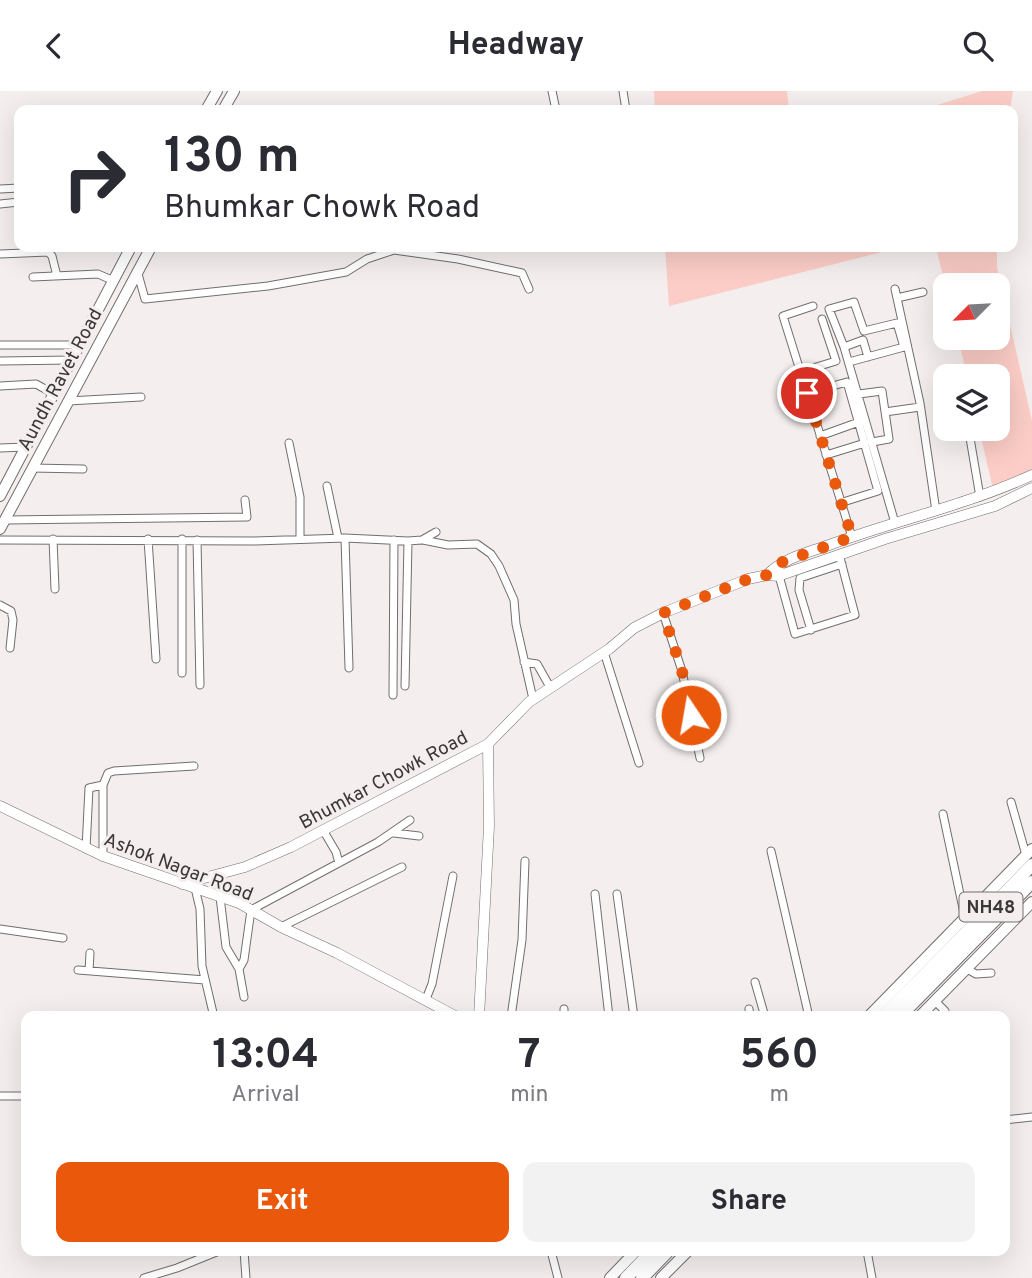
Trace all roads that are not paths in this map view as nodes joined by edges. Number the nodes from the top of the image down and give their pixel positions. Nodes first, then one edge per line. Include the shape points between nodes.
1 (128, 252) edge
2 (149, 252) edge
3 (388, 252) edge
4 (408, 252) edge
5 (0, 254) edge
6 (138, 274) junction
7 (57, 276) junction
8 (33, 277) dead end
9 (114, 281) junction
10 (529, 289) dead end
11 (895, 289) dead end
12 (923, 292) dead end
13 (897, 298) junction
14 (813, 306) dead end
15 (822, 319) dead end
16 (0, 345) edge
17 (80, 345) junction
18 (844, 347) junction
19 (869, 357) junction
20 (0, 361) edge
21 (72, 361) junction
22 (849, 362) junction
23 (800, 372) junction
24 (0, 386) edge
25 (807, 393) junction
26 (54, 394) junction
27 (859, 394) junction
28 (141, 397) dead end
29 (68, 401) junction
30 (920, 408) junction
31 (885, 412) junction
32 (859, 422) junction
33 (820, 436) junction
34 (971, 441) edge
35 (289, 443) dead end
36 (869, 443) junction
37 (26, 447) junction
38 (0, 448) edge
39 (826, 455) junction
40 (32, 468) junction
41 (83, 468) dead end
42 (6, 474) edge
43 (1032, 475) edge
44 (327, 486) dead end
45 (1032, 488) edge
46 (0, 496) edge
47 (980, 497) junction
48 (246, 500) dead end
49 (841, 503) junction
50 (936, 511) junction
51 (895, 523) junction
52 (2, 524) edge
53 (436, 532) dead end
54 (899, 535) junction
55 (852, 537) junction
56 (342, 538) junction
57 (53, 539) junction
58 (148, 539) junction
59 (182, 539) junction
60 (300, 539) junction
61 (0, 540) edge
62 (197, 540) junction
63 (394, 540) junction
64 (422, 540) junction
65 (408, 541) junction
66 (841, 559) junction
67 (777, 564) junction
68 (767, 575) junction
69 (778, 576) junction
70 (55, 589) dead end
71 (0, 605) edge
72 (663, 613) junction
73 (811, 630) junction
74 (10, 648) dead end
75 (604, 652) junction
76 (156, 659) dead end
77 (524, 662) junction
78 (349, 668) dead end
79 (182, 673) dead end
80 (200, 685) dead end
81 (405, 686) dead end
82 (550, 687) junction
83 (393, 695) dead end
84 (533, 699) junction
85 (488, 744) junction
86 (700, 758) dead end
87 (639, 763) dead end
88 (194, 766) dead end
89 (103, 785) junction
90 (1011, 802) dead end
91 (0, 806) edge
92 (943, 814) dead end
93 (410, 820) dead end
94 (323, 830) junction
95 (394, 833) junction
96 (419, 836) dead end
97 (86, 849) junction
98 (771, 851) dead end
99 (103, 856) junction
100 (1030, 857) edge
101 (525, 861) dead end
102 (338, 863) junction
103 (402, 867) dead end
104 (453, 876) dead end
105 (1032, 882) edge
106 (182, 884) junction
107 (195, 888) junction
108 (595, 894) dead end
109 (617, 894) dead end
110 (220, 897) junction
111 (1032, 902) edge
112 (251, 911) junction
113 (965, 918) junction
114 (281, 927) junction
115 (0, 929) edge
116 (63, 938) dead end
117 (90, 953) dead end
118 (239, 969) junction
119 (967, 969) junction
120 (78, 970) dead end
121 (89, 971) junction
122 (991, 973) dead end
123 (205, 980) junction
124 (755, 982) dead end
125 (244, 997) dead end
126 (426, 999) junction
127 (935, 1001) junction
128 (213, 1011) edge
129 (447, 1011) edge
130 (479, 1011) edge
131 (512, 1011) edge
132 (608, 1011) edge
133 (633, 1011) edge
134 (763, 1011) edge
135 (808, 1011) edge
136 (874, 1011) edge
137 (889, 1011) edge
138 (905, 1011) edge
139 (925, 1011) edge
140 (945, 1011) dead end
141 (0, 1096) edge
142 (21, 1096) edge
143 (1032, 1117) edge
144 (1010, 1119) edge
145 (204, 1256) edge
146 (244, 1256) edge
147 (552, 1256) edge
148 (631, 1256) edge
149 (647, 1256) edge
150 (663, 1256) edge
151 (683, 1256) edge
152 (868, 1256) edge
153 (144, 1278) edge
154 (246, 1278) edge
155 (558, 1278) edge
156 (610, 1278) edge
157 (626, 1278) edge
158 (642, 1278) edge
159 (661, 1278) edge
160 (872, 1278) edge

1 - 9 main road, Aundh Ravet Road
2 - 6 main road, Aundh Ravet Road
3 - 6 street via 346,272 145,299
4 - 10 street via 522,273
5 - 7 street via 48,252
6 - 29 main road, Aundh Ravet Road
7 - 8 street
7 - 9 street via 98,274
9 - 17 main road, Aundh Ravet Road
11 - 13 street
12 - 13 street
13 - 30 street
14 - 23 street via 783,316
15 - 23 street via 836,361
16 - 17 street
17 - 21 main road, Aundh Ravet Road
18 - 19 street via 863,340
18 - 19 street via 829,309 854,302 864,331 897,323 904,347
18 - 22 street
19 - 22 street
20 - 21 street
21 - 26 main road, Aundh Ravet Road
22 - 27 street
23 - 25 street
24 - 26 street via 36,384
25 - 32 street via 847,382
25 - 33 street
26 - 37 main road, Aundh Ravet Road
27 - 31 street via 882,391
27 - 36 street
28 - 29 street
29 - 40 main road, Aundh Ravet Road
30 - 31 street
30 - 50 street
31 - 36 street via 889,439
32 - 33 street
32 - 36 street
33 - 39 street
34 - 47 street
35 - 60 street via 300,497
36 - 39 street
36 - 49 street via 878,491
36 - 51 street
37 - 38 street
37 - 42 main road, Aundh Ravet Road
39 - 49 street
40 - 41 street
40 - 52 main road, Aundh Ravet Road
42 - 46 main road, Aundh Ravet Road
43 - 47 street
44 - 56 street
45 - 54 street, Bhumkar Chowk Road via 995,506
47 - 50 street
48 - 52 street via 247,517
49 - 55 street
50 - 51 street
51 - 54 street
51 - 55 street
53 - 64 street
54 - 66 street, Bhumkar Chowk Road
55 - 67 street
56 - 60 street
56 - 63 street
56 - 78 street
57 - 58 street
57 - 61 street
57 - 70 street
58 - 59 street
58 - 76 street
59 - 62 street
59 - 79 street
60 - 62 street
62 - 80 street
63 - 65 street
63 - 83 street
64 - 65 street
64 - 77 street via 477,544 491,554 514,600
65 - 81 street
66 - 69 street, Bhumkar Chowk Road
66 - 73 street via 800,578
66 - 73 street via 855,615
67 - 68 street
67 - 69 street
68 - 69 street, Bhumkar Chowk Road
68 - 72 street, Bhumkar Chowk Road
69 - 73 street via 795,634
71 - 74 street via 11,611
72 - 75 street, Bhumkar Chowk Road
72 - 86 street via 682,671
75 - 82 street, Bhumkar Chowk Road
75 - 87 street
77 - 82 street via 537,664
77 - 84 street
82 - 84 street, Bhumkar Chowk Road
84 - 85 street, Bhumkar Chowk Road
85 - 94 street, Bhumkar Chowk Road
85 - 130 street via 489,826
88 - 89 street via 114,771
89 - 97 street via 89,788
89 - 99 street
90 - 100 street
91 - 97 street, Ashok Nagar Road
92 - 113 street
93 - 95 street
94 - 102 street
94 - 106 street, Bhumkar Chowk Road via 245,867
95 - 96 street
95 - 102 street
97 - 99 street, Ashok Nagar Road
98 - 135 street
99 - 106 street, Ashok Nagar Road
100 - 113 main road
100 - 137 highway, NH48
101 - 131 street via 522,940
102 - 112 street
103 - 114 street
104 - 126 street
105 - 138 highway, NH48
106 - 107 street, Ashok Nagar Road
107 - 110 street, Ashok Nagar Road
107 - 123 street
108 - 132 street
109 - 133 street
110 - 112 street, Ashok Nagar Road
110 - 118 street via 226,947
111 - 119 main road
112 - 114 street, Ashok Nagar Road
112 - 118 street
113 - 136 main road
114 - 126 street, Ashok Nagar Road
115 - 116 street
117 - 121 street
118 - 125 street
119 - 122 street
119 - 127 main road
120 - 121 street
121 - 123 street
123 - 128 street
124 - 134 street
126 - 129 street, Ashok Nagar Road
127 - 139 main road
127 - 140 street
141 - 142 street
143 - 144 street
145 - 153 street
146 - 154 street
147 - 155 street
148 - 156 main road
149 - 157 highway
150 - 158 highway
151 - 159 main road
152 - 160 street

